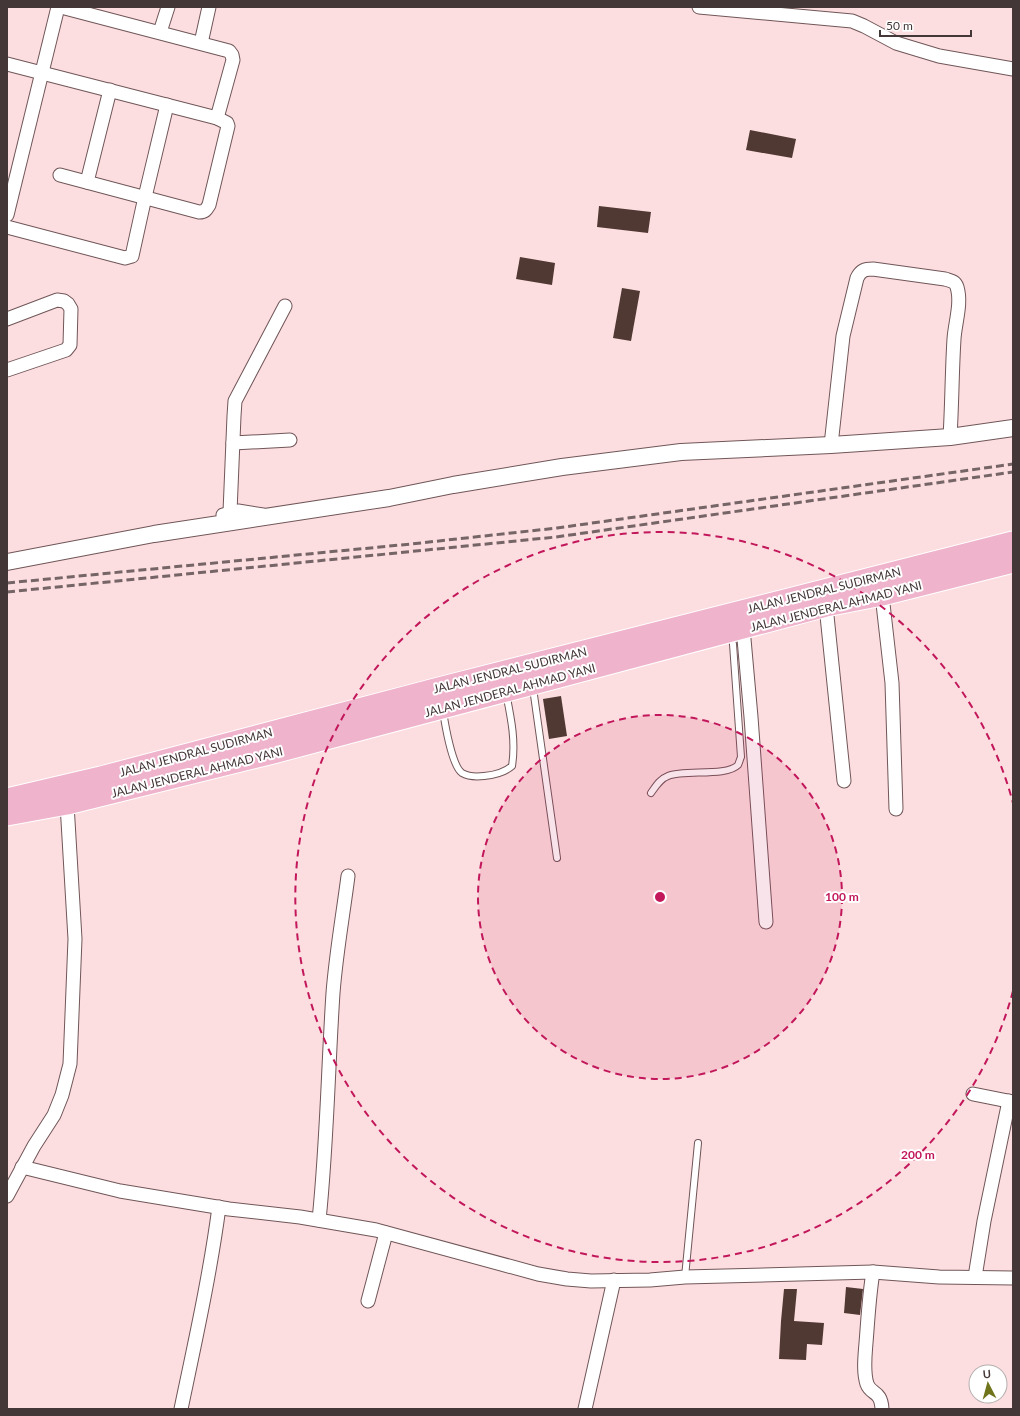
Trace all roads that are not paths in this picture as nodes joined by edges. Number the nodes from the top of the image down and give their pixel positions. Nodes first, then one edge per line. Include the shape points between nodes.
1 (59, 7) edge
2 (168, 7) edge
3 (209, 7) edge
4 (699, 7) edge
5 (160, 32) junction
6 (201, 43) junction
7 (7, 64) edge
8 (1013, 69) edge
9 (42, 73) junction
10 (110, 90) junction
11 (167, 105) junction
12 (217, 118) junction
13 (60, 175) dead end
14 (87, 182) junction
15 (145, 196) junction
16 (7, 215) edge
17 (7, 227) edge
18 (285, 306) dead end
19 (7, 319) edge
20 (7, 370) edge
21 (1013, 428) edge
22 (950, 437) junction
23 (290, 440) dead end
24 (233, 443) junction
25 (831, 445) junction
26 (230, 512) junction
27 (272, 516) junction
28 (202, 527) junction
29 (1013, 542) edge
30 (7, 562) edge
31 (1013, 562) edge
32 (882, 595) junction
33 (826, 606) junction
34 (736, 630) junction
35 (504, 682) junction
36 (533, 684) junction
37 (440, 698) junction
38 (844, 781) dead end
39 (651, 793) dead end
40 (7, 799) edge
41 (67, 804) junction
42 (896, 809) dead end
43 (7, 815) edge
44 (558, 858) dead end
45 (348, 876) dead end
46 (766, 922) dead end
47 (972, 1094) dead end
48 (1011, 1101) edge
49 (698, 1144) dead end
50 (22, 1167) junction
51 (7, 1196) edge
52 (219, 1207) junction
53 (319, 1220) junction
54 (386, 1233) junction
55 (874, 1272) junction
56 (685, 1277) junction
57 (975, 1277) junction
58 (1013, 1278) edge
59 (614, 1280) junction
60 (368, 1301) dead end
61 (182, 1409) edge
62 (586, 1409) edge
63 (882, 1409) edge

1 - 5 street
1 - 9 street
2 - 5 street
3 - 6 street
4 - 8 street via 852,21 896,43 939,56
5 - 6 street
6 - 12 street via 232,54 233,60
7 - 9 street
9 - 10 street
9 - 16 street
10 - 11 street
10 - 14 street
11 - 12 street
11 - 15 street
12 - 15 street via 224,120 228,126 206,210 199,212
13 - 14 street
14 - 15 street
15 - 17 street via 132,256 129,258
18 - 24 street via 237,397
19 - 20 street via 57,300 64,301 72,309 70,345 66,350
21 - 22 street
22 - 25 street
22 - 25 street via 954,337 958,305 956,285 953,281 945,279 865,269 857,278 843,336
23 - 24 street
24 - 26 street
25 - 27 street via 674,453 554,469
26 - 27 street
26 - 28 street
27 - 28 street
28 - 30 street
29 - 35 highway, JALAN JENDRAL SUDIRMAN
31 - 32 highway, JALAN JENDERAL AHMAD YANI
32 - 33 highway, JALAN JENDERAL AHMAD YANI
32 - 42 street via 892,683
33 - 34 highway, JALAN JENDERAL AHMAD YANI
33 - 38 street
34 - 36 highway, JALAN JENDERAL AHMAD YANI
34 - 39 lane via 733,644 741,757 738,765 716,772 668,775 660,780
34 - 46 street via 752,724
35 - 36 highway, JALAN JENDERAL AHMAD YANI
35 - 37 highway, JALAN JENDRAL SUDIRMAN
35 - 37 lane via 513,727 514,752 512,766 503,773 474,777 461,772 454,760
36 - 44 lane
37 - 40 highway, JALAN JENDRAL SUDIRMAN
37 - 41 highway, JALAN JENDERAL AHMAD YANI via 273,753
41 - 43 highway, JALAN JENDERAL AHMAD YANI
41 - 50 street via 75,939 70,1064 54,1115
45 - 53 street via 333,994 326,1142
47 - 48 street
48 - 57 street via 984,1221
49 - 56 lane
50 - 51 street
50 - 52 street via 120,1191
52 - 53 street
52 - 61 street via 199,1328
53 - 54 street
54 - 59 street via 538,1274 579,1280
54 - 60 street
55 - 56 street
55 - 57 street
55 - 63 street via 870,1287 866,1383 881,1400
56 - 59 street
57 - 58 street
59 - 62 street

